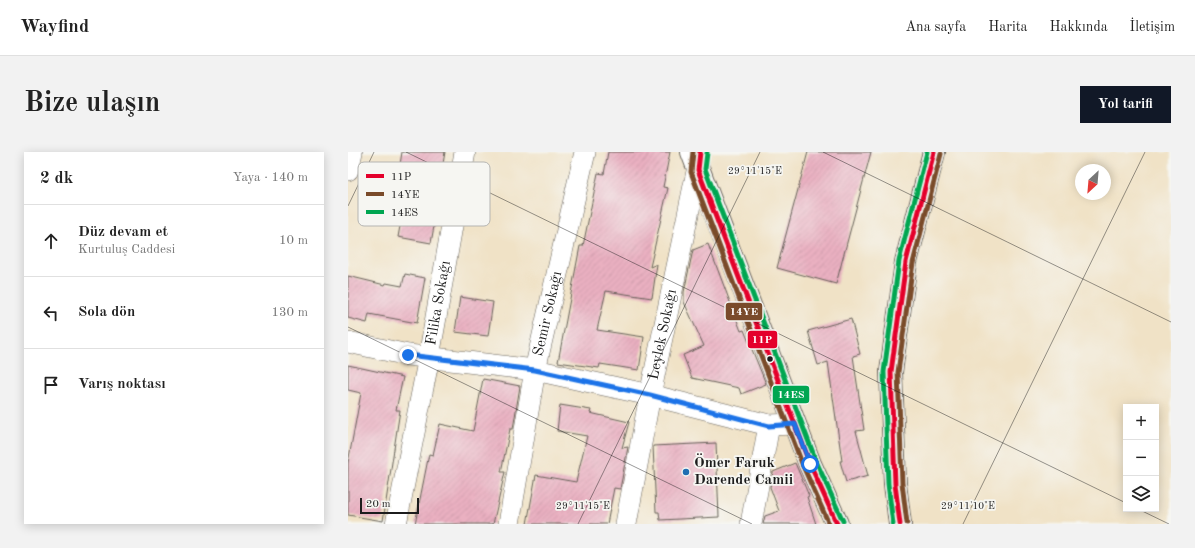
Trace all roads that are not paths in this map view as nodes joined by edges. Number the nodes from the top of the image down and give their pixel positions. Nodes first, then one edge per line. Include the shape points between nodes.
1 (352, 152) edge
2 (465, 152) edge
3 (585, 152) edge
4 (934, 152) edge
5 (697, 158) edge
6 (463, 162) edge
7 (348, 170) edge
8 (452, 226) edge
9 (348, 342) edge
10 (429, 357) junction
11 (535, 370) junction
12 (650, 395) junction
13 (795, 424) junction
14 (769, 426) junction
15 (899, 523) edge
16 (396, 524) edge
17 (509, 524) edge
18 (626, 524) edge
19 (751, 524) edge
20 (837, 524) edge

1 - 7 street
2 - 6 street, Filika Sokağı
3 - 11 street, Semir Sokağı
4 - 15 main road via 906,262 891,372
5 - 12 street, Leylek Sokağı
5 - 13 main road
8 - 10 street, Filika Sokağı
9 - 10 street
10 - 11 street
10 - 16 street, Filika Sokağı
11 - 12 street
11 - 17 street, Semir Sokağı
12 - 14 street
12 - 18 street, Leylek Sokağı
13 - 14 street
13 - 20 main road
14 - 19 street

